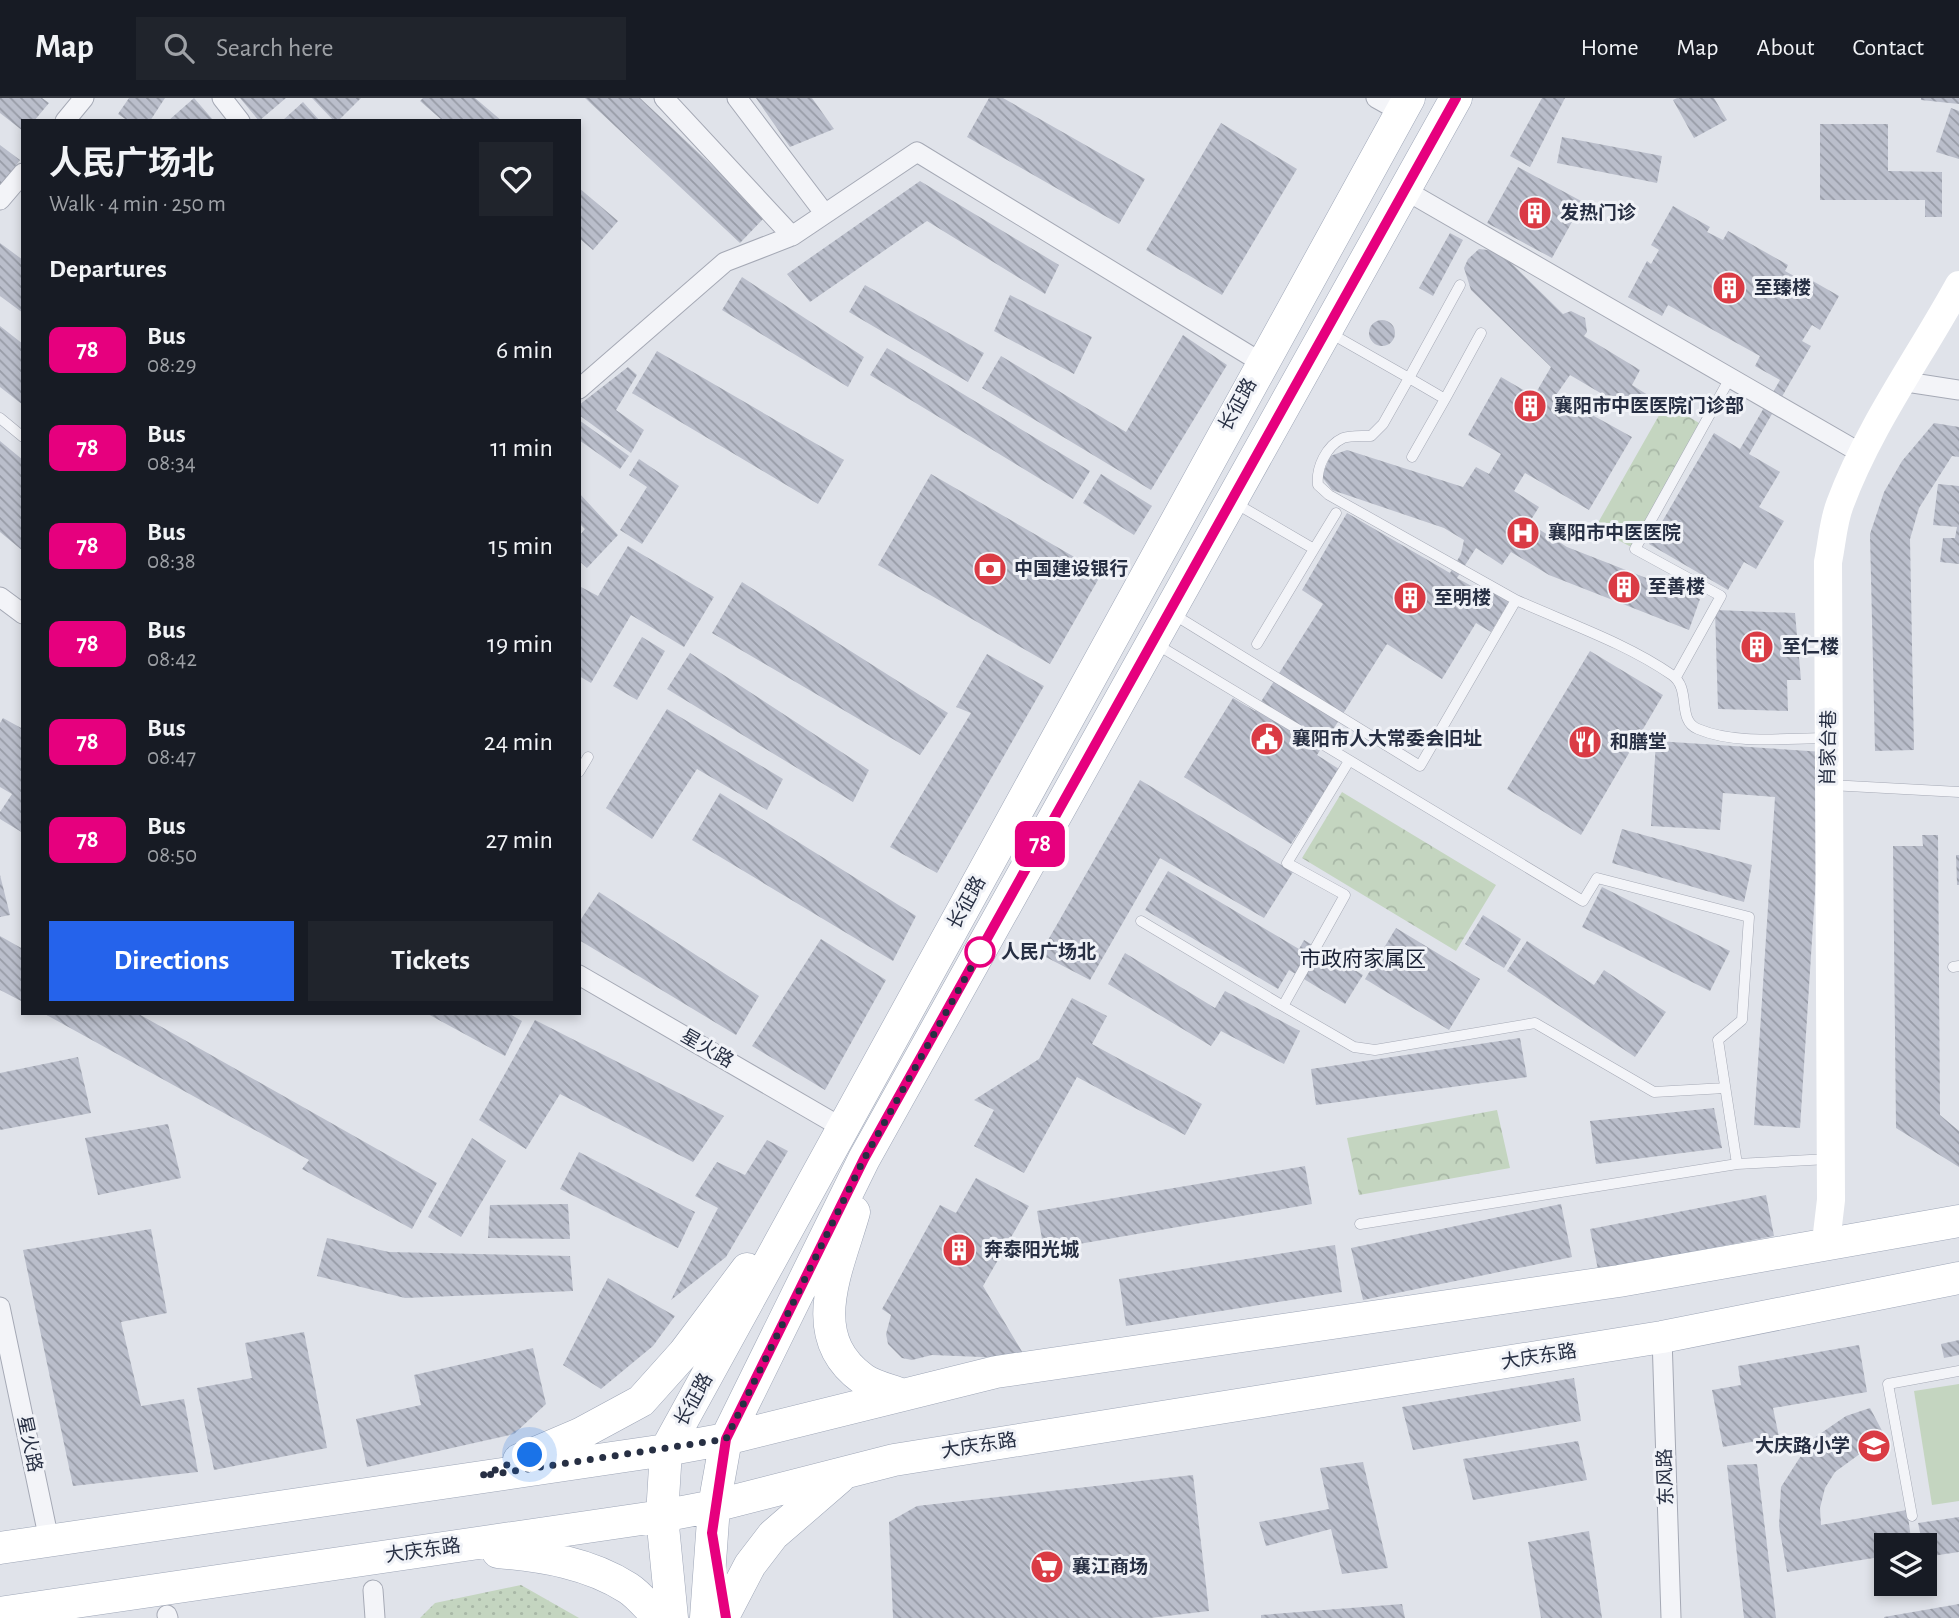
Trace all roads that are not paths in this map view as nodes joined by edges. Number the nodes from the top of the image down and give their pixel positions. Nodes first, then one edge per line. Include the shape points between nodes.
1 (84, 98) edge
2 (222, 98) edge
3 (664, 98) edge
4 (737, 98) edge
5 (1456, 98) edge
6 (1395, 103) edge
7 (67, 119) edge
8 (238, 119) edge
9 (21, 175) edge
10 (1405, 190) junction
11 (0, 200) edge
12 (825, 214) junction
13 (792, 236) junction
14 (1460, 285) dead end
15 (1959, 285) edge
16 (1326, 331) junction
17 (1481, 333) dead end
18 (1262, 363) junction
19 (1409, 378) junction
20 (1730, 378) junction
21 (1900, 381) junction
22 (581, 387) edge
23 (1959, 390) edge
24 (1445, 400) junction
25 (0, 418) edge
26 (21, 435) edge
27 (1864, 455) junction
28 (1412, 457) dead end
29 (1231, 501) junction
30 (1336, 513) dead end
31 (1314, 550) junction
32 (0, 597) edge
33 (1516, 600) junction
34 (1169, 612) junction
35 (21, 613) edge
36 (1153, 642) junction
37 (1257, 645) dead end
38 (1676, 677) junction
39 (1830, 738) junction
40 (588, 757) dead end
41 (1349, 761) junction
42 (581, 769) edge
43 (1828, 785) junction
44 (1959, 793) edge
45 (1140, 921) dead end
46 (581, 976) edge
47 (1283, 1006) junction
48 (898, 1029) junction
49 (1725, 1088) junction
50 (834, 1123) junction
51 (864, 1159) junction
52 (1828, 1159) junction
53 (1737, 1164) junction
54 (1959, 1221) edge
55 (1360, 1224) dead end
56 (1826, 1242) junction
57 (1959, 1278) edge
58 (0, 1307) edge
59 (1662, 1337) junction
60 (1959, 1371) edge
61 (903, 1395) junction
62 (726, 1439) junction
63 (666, 1450) junction
64 (844, 1473) junction
65 (481, 1476) junction
66 (662, 1516) junction
67 (1912, 1516) dead end
68 (713, 1520) junction
69 (49, 1540) junction
70 (448, 1547) junction
71 (0, 1548) edge
72 (373, 1590) dead end
73 (0, 1613) edge
74 (716, 1616) edge
75 (1670, 1616) edge
76 (375, 1618) edge
77 (659, 1618) edge
78 (672, 1618) edge

1 - 7 street
2 - 8 street
3 - 13 street
4 - 12 street
5 - 10 main road, 长征路
6 - 18 main road, 长征路
9 - 11 street
10 - 16 main road, 长征路
10 - 20 street
12 - 13 street
12 - 18 street via 917,152
13 - 22 street via 725,262
14 - 19 lane
15 - 21 street, 肖家台巷
16 - 19 lane
16 - 29 main road, 长征路
17 - 24 lane
18 - 48 main road, 长征路
19 - 24 lane
19 - 33 lane via 1371,436 1343,438 1328,451 1317,471 1318,485
20 - 27 street
20 - 38 lane via 1635,549 1721,596
21 - 23 street
21 - 27 street, 肖家台巷
24 - 28 lane
25 - 26 lane
27 - 39 street, 肖家台巷 via 1840,505 1828,562
29 - 31 lane
29 - 34 main road, 长征路
30 - 31 lane
31 - 37 lane
32 - 35 street
33 - 34 lane via 1420,766
33 - 38 lane
34 - 36 main road, 长征路
36 - 41 lane
36 - 51 main road, 长征路
38 - 39 lane via 1684,693 1686,719 1695,728 1721,737
39 - 43 street, 肖家台巷
40 - 42 lane
41 - 47 lane via 1287,863 1345,895
41 - 49 lane via 1583,901 1597,878 1749,917 1742,1020 1717,1040
43 - 44 lane
43 - 52 street, 肖家台巷
45 - 47 lane
46 - 50 street, 星火路
47 - 49 lane via 1353,1047 1375,1050 1535,1023 1654,1092
48 - 50 main road via 871,1058
48 - 63 main road, 长征路
49 - 53 lane
50 - 65 main road via 739,1281 641,1401 580,1434
51 - 61 main road via 860,1193 827,1307 834,1348 864,1379
51 - 62 main road, 长征路
52 - 53 lane
52 - 56 street, 肖家台巷
53 - 55 lane
54 - 56 main road
56 - 61 main road via 1619,1281 996,1372
57 - 59 main road, 大庆东路
58 - 69 street, 星火路
59 - 64 main road, 大庆东路 via 894,1460
59 - 75 street, 东风路
60 - 67 lane via 1888,1384
61 - 62 main road
62 - 63 main road
62 - 68 main road, 长征路
63 - 65 main road
63 - 66 main road, 长征路
64 - 68 main road, 大庆东路
64 - 74 main road via 773,1535
65 - 69 main road
66 - 68 main road, 大庆东路
66 - 70 main road, 大庆东路
66 - 78 main road, 长征路
68 - 74 main road, 长征路
69 - 71 main road
70 - 73 main road, 大庆东路
70 - 77 main road via 538,1556 584,1567 629,1588
72 - 76 street

